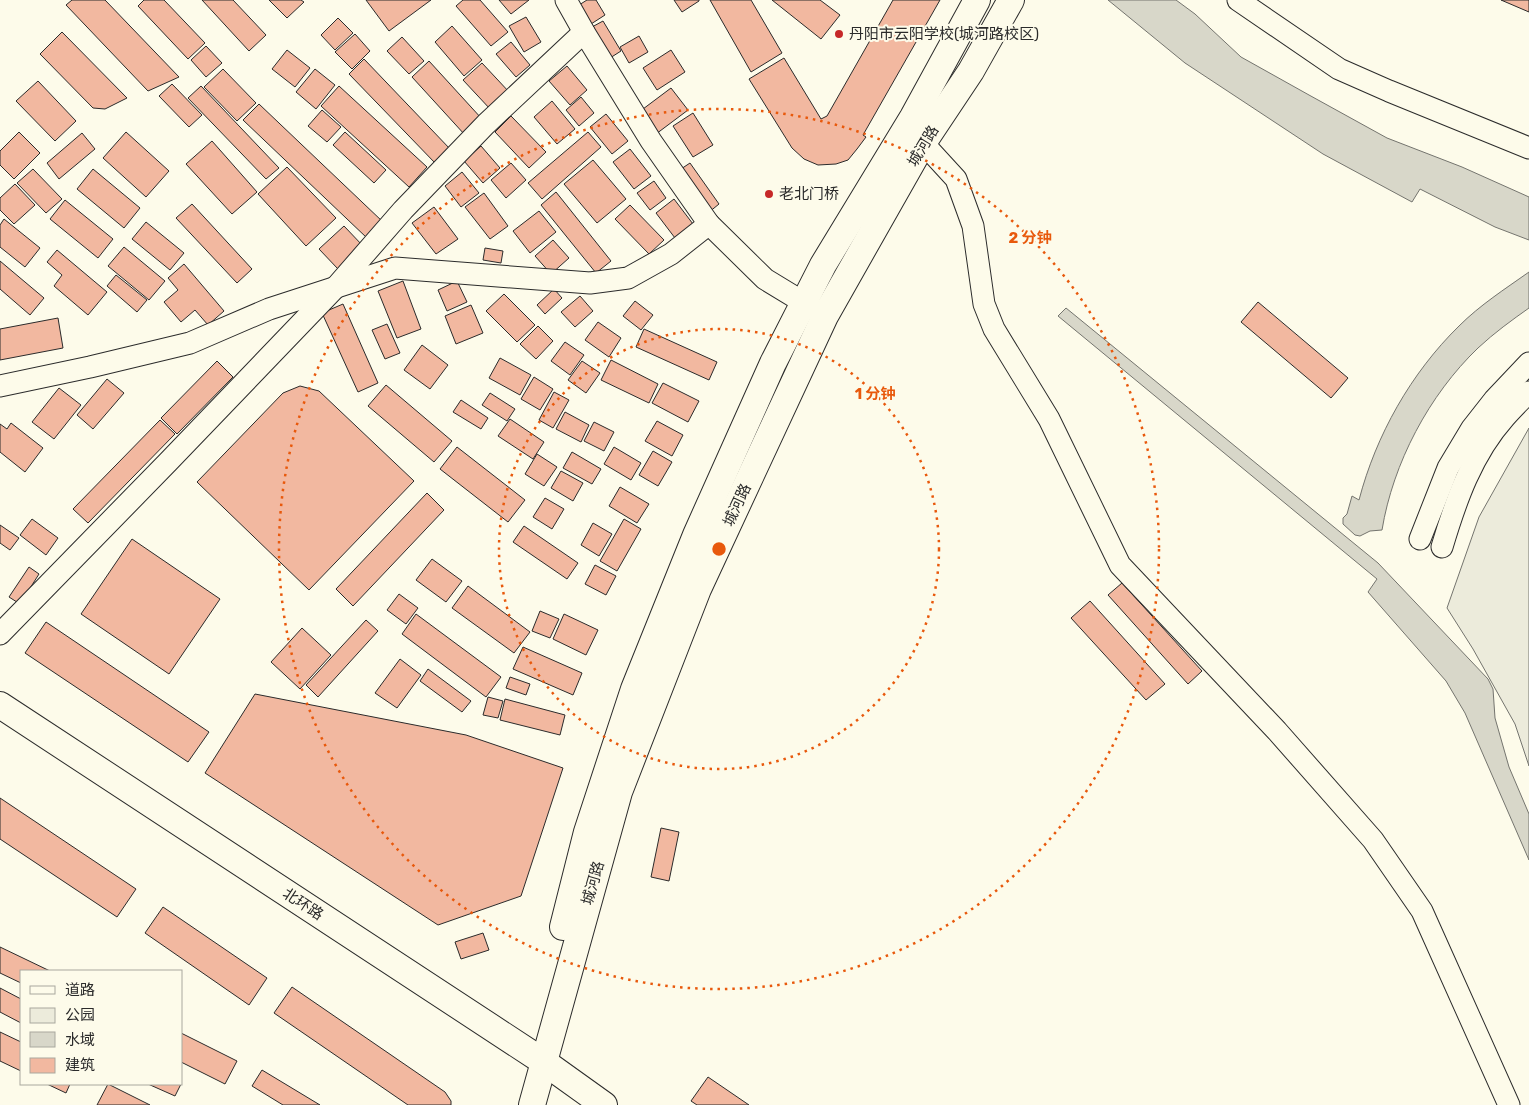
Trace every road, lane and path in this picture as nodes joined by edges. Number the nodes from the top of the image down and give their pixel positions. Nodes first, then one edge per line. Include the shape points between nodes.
1 (566, 0) edge
2 (977, 0) edge
3 (1010, 0) edge
4 (1238, 0) edge
5 (584, 32) junction
6 (923, 143) junction
7 (1529, 148) edge
8 (709, 224) junction
9 (335, 288) junction
10 (814, 309) junction
11 (1529, 363) edge
12 (0, 386) edge
13 (1529, 392) edge
14 (1420, 538) dead end
15 (1442, 547) dead end
16 (0, 634) edge
17 (0, 705) edge
18 (536, 1058) junction
19 (515, 1105) edge
20 (532, 1105) edge
21 (604, 1105) edge
22 (1510, 1105) edge

1 - 5 street
2 - 10 main road, 城河路 via 913,117 823,266
3 - 6 main road, 城河路 via 971,71
4 - 7 street via 1339,69
5 - 8 street via 651,141
5 - 9 street via 486,124 403,210
6 - 10 main road, 城河路
6 - 22 street via 956,179 973,226 984,304 994,329 1049,419 1120,565 1277,731 1373,840 1422,911
8 - 9 street via 671,254 628,278 590,283 395,268
8 - 10 street via 765,279
9 - 12 street via 269,309 190,343
9 - 16 street
10 - 18 main road, 城河路 via 698,589 619,792
11 - 14 street via 1472,428 1448,468
13 - 15 street via 1504,418 1476,459 1454,506
17 - 18 main road, 北环路
18 - 19 main road, 城河路
18 - 20 main road, 城河路
18 - 21 main road, 北环路

